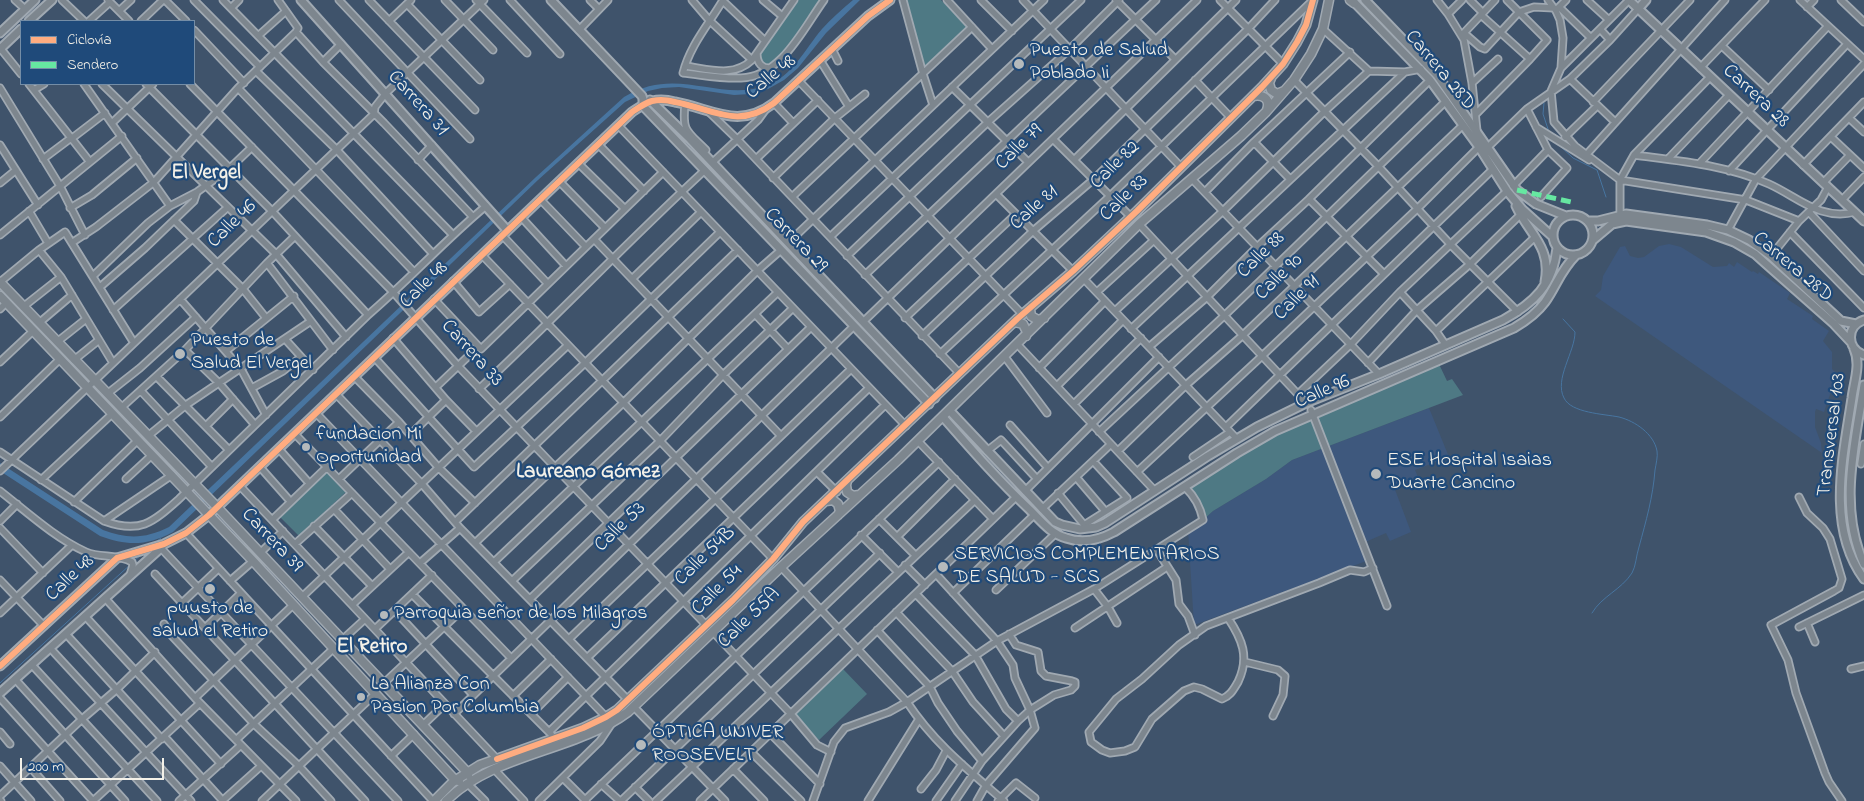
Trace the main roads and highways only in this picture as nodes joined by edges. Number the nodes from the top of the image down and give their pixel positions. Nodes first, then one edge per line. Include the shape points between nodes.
1 (1313, 0) edge
2 (1336, 0) edge
3 (1328, 3) edge
4 (1272, 76) junction
5 (1284, 91) junction
6 (1253, 96) junction
7 (1266, 112) junction
8 (0, 282) edge
9 (0, 296) edge
10 (1032, 306) junction
11 (1045, 318) junction
12 (1012, 324) junction
13 (1026, 336) junction
14 (934, 399) joint
15 (947, 414) joint
16 (848, 481) junction
17 (860, 495) junction
18 (824, 503) junction
19 (837, 517) junction
20 (322, 617) junction
21 (312, 625) junction
22 (333, 630) junction
23 (324, 637) junction
24 (395, 696) junction
25 (385, 703) junction
26 (408, 710) junction
27 (399, 717) junction
28 (609, 720) junction
29 (459, 763) junction
30 (480, 765) junction
31 (447, 770) junction
32 (467, 772) junction
33 (455, 780) junction
34 (468, 784) junction
35 (447, 787) junction
36 (434, 801) edge
37 (446, 801) edge

1 - 4 main road, Calle 83 via 1306,25
2 - 3 main road
3 - 5 main road, Calle 83 via 1323,29 1311,54
4 - 5 main road via 1271,90 1277,94
4 - 6 main road, Calle 83
5 - 7 main road, Calle 83
6 - 7 main road via 1266,98
6 - 10 main road, Calle 83 via 1131,216
7 - 11 main road, Calle 83 via 1139,224
8 - 20 main road, Carrera 39
9 - 21 main road, Carrera 39
10 - 11 main road via 1030,313 1034,319
10 - 12 main road, Calle 83
11 - 13 main road, Calle 83
12 - 13 main road via 1024,324
12 - 14 main road, Calle 83
13 - 15 main road, Calle 83
14 - 16 main road, Calle 54
15 - 17 main road, Calle 54
16 - 17 main road via 847,492 853,496
16 - 18 main road, Calle 54
17 - 19 main road, Calle 54
18 - 19 main road via 833,500 838,504 840,511
18 - 28 main road, Calle 54 via 707,626
19 - 28 main road, Calle 54 via 634,707
20 - 21 main road via 320,626
20 - 22 main road, Carrera 39
21 - 23 main road, Carrera 39
22 - 23 main road via 323,632
22 - 24 main road, Carrera 39
23 - 25 main road, Carrera 39
24 - 25 main road via 393,703
24 - 26 main road, Carrera 39
25 - 27 main road, Carrera 39
26 - 27 main road via 400,709
26 - 29 main road, Carrera 39
27 - 31 main road, Carrera 39
28 - 30 main road, Calle 54 via 552,735
28 - 34 main road, Calle 54 via 584,736 495,770
29 - 30 main road via 472,768
29 - 32 main road, Carrera 39
30 - 32 main road, Calle 54
31 - 33 main road, Carrera 39
31 - 35 main road via 450,777
32 - 33 main road, Calle 54
32 - 34 main road
33 - 34 main road
33 - 35 main road, Calle 54
34 - 37 main road, Calle 54
35 - 36 main road, Calle 54

